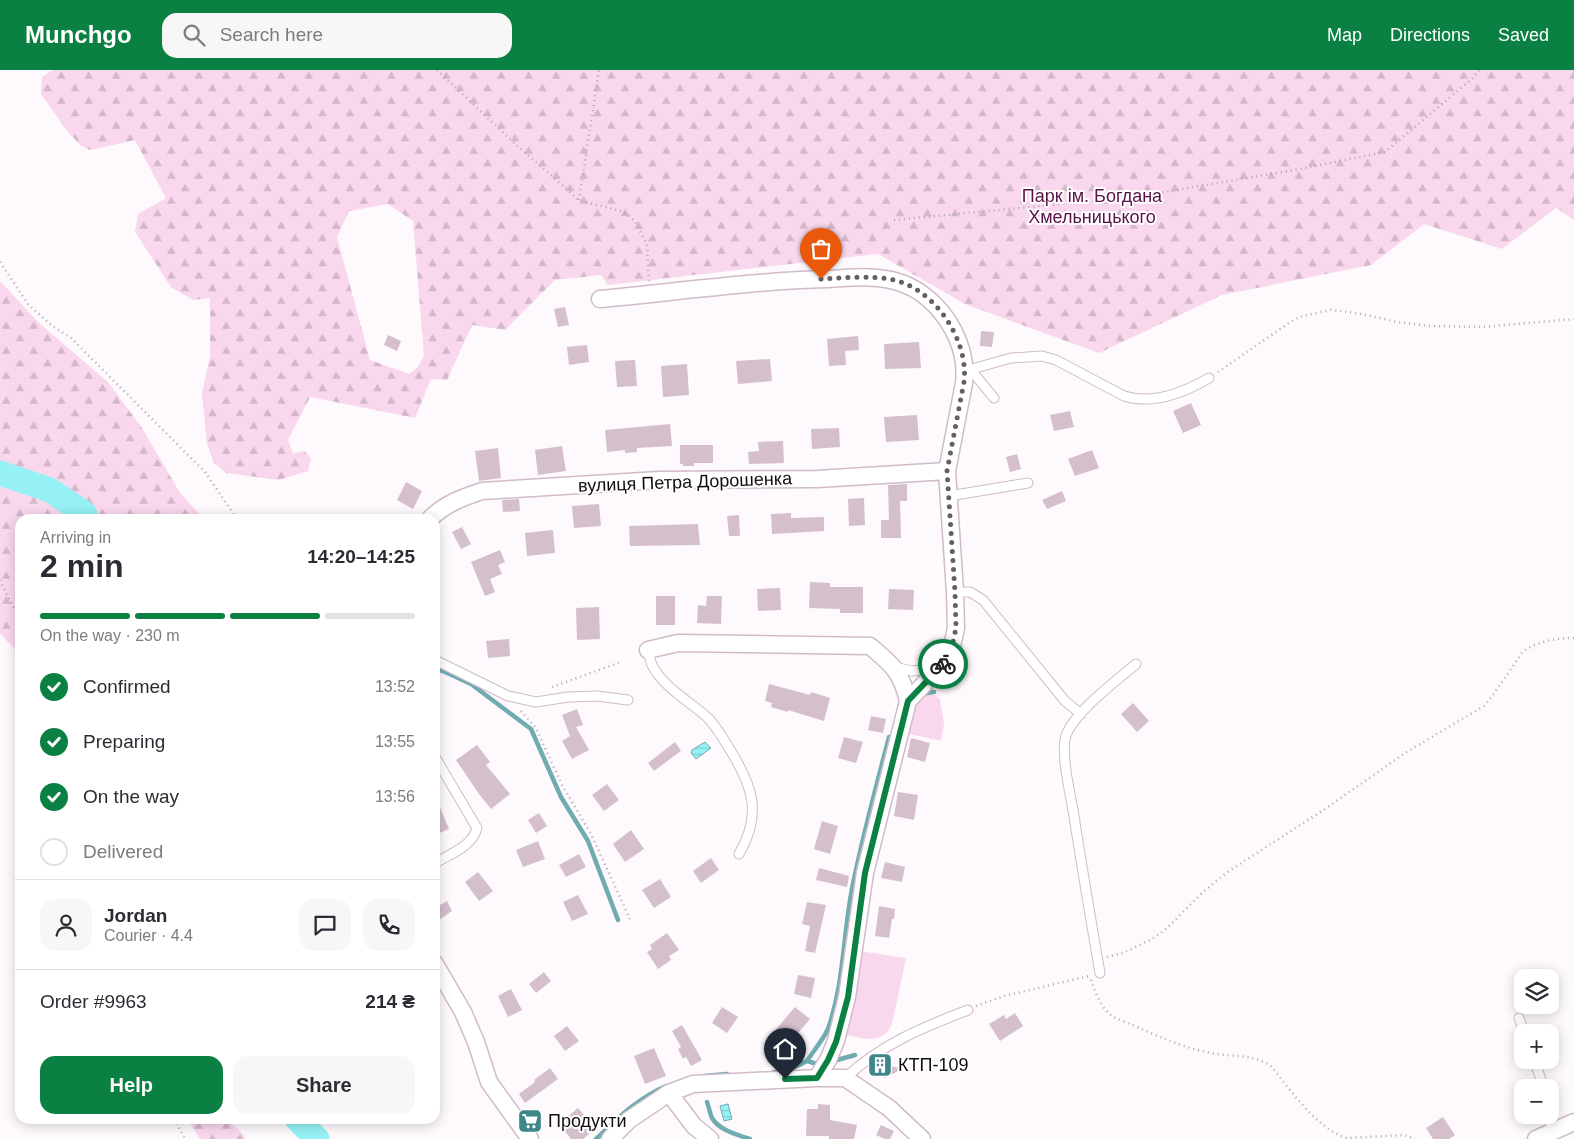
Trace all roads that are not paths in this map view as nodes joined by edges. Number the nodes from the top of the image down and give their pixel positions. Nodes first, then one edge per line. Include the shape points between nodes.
1 (600, 299) dead end
2 (968, 370) junction
3 (1209, 378) road end
4 (994, 398) dead end
5 (947, 471) junction
6 (1028, 482) dead end
7 (950, 496) junction
8 (435, 514) edge
9 (955, 592) junction
10 (648, 650) joint
11 (440, 662) edge
12 (1136, 664) dead end
13 (894, 667) junction
14 (940, 667) junction
15 (628, 700) dead end
16 (908, 701) junction
17 (1081, 714) junction
18 (440, 765) edge
19 (739, 854) dead end
20 (440, 860) edge
21 (440, 973) edge
22 (1100, 973) road end
23 (968, 1010) road end
24 (1519, 1018) dead end
25 (1521, 1024) edge
26 (817, 1078) junction
27 (844, 1078) junction
28 (669, 1093) junction
29 (1574, 1122) edge
30 (1543, 1136) edge
31 (530, 1139) edge
32 (610, 1139) edge
33 (710, 1139) edge
34 (922, 1139) edge

1 - 2 street via 801,279 861,277 894,280 921,293 938,308 958,338
2 - 3 lane via 1011,358 1042,356 1131,398 1170,395
2 - 4 lane
2 - 5 street
5 - 7 street
5 - 8 street, вулиця Петра Дорошенка via 817,479 659,480 482,491
6 - 7 lane
7 - 9 street
9 - 14 street via 956,628 951,651
9 - 17 lane via 970,592 983,600 1065,701
10 - 13 street via 678,642 870,646
10 - 19 lane via 659,675 717,728 744,771 753,797 747,841
11 - 15 lane via 508,696 536,702 597,696
12 - 17 lane
13 - 14 lane via 912,671
13 - 16 street via 904,684
14 - 16 street
16 - 26 street via 865,873 848,997 836,1042
17 - 22 lane via 1067,732 1064,746
18 - 20 lane via 477,828 470,841
21 - 31 street via 463,1012 489,1082
23 - 27 lane via 919,1029 876,1052
24 - 25 lane
26 - 27 street
26 - 28 street via 693,1084
27 - 34 street via 889,1108
28 - 32 street via 629,1120
28 - 33 street via 694,1126
29 - 30 street

